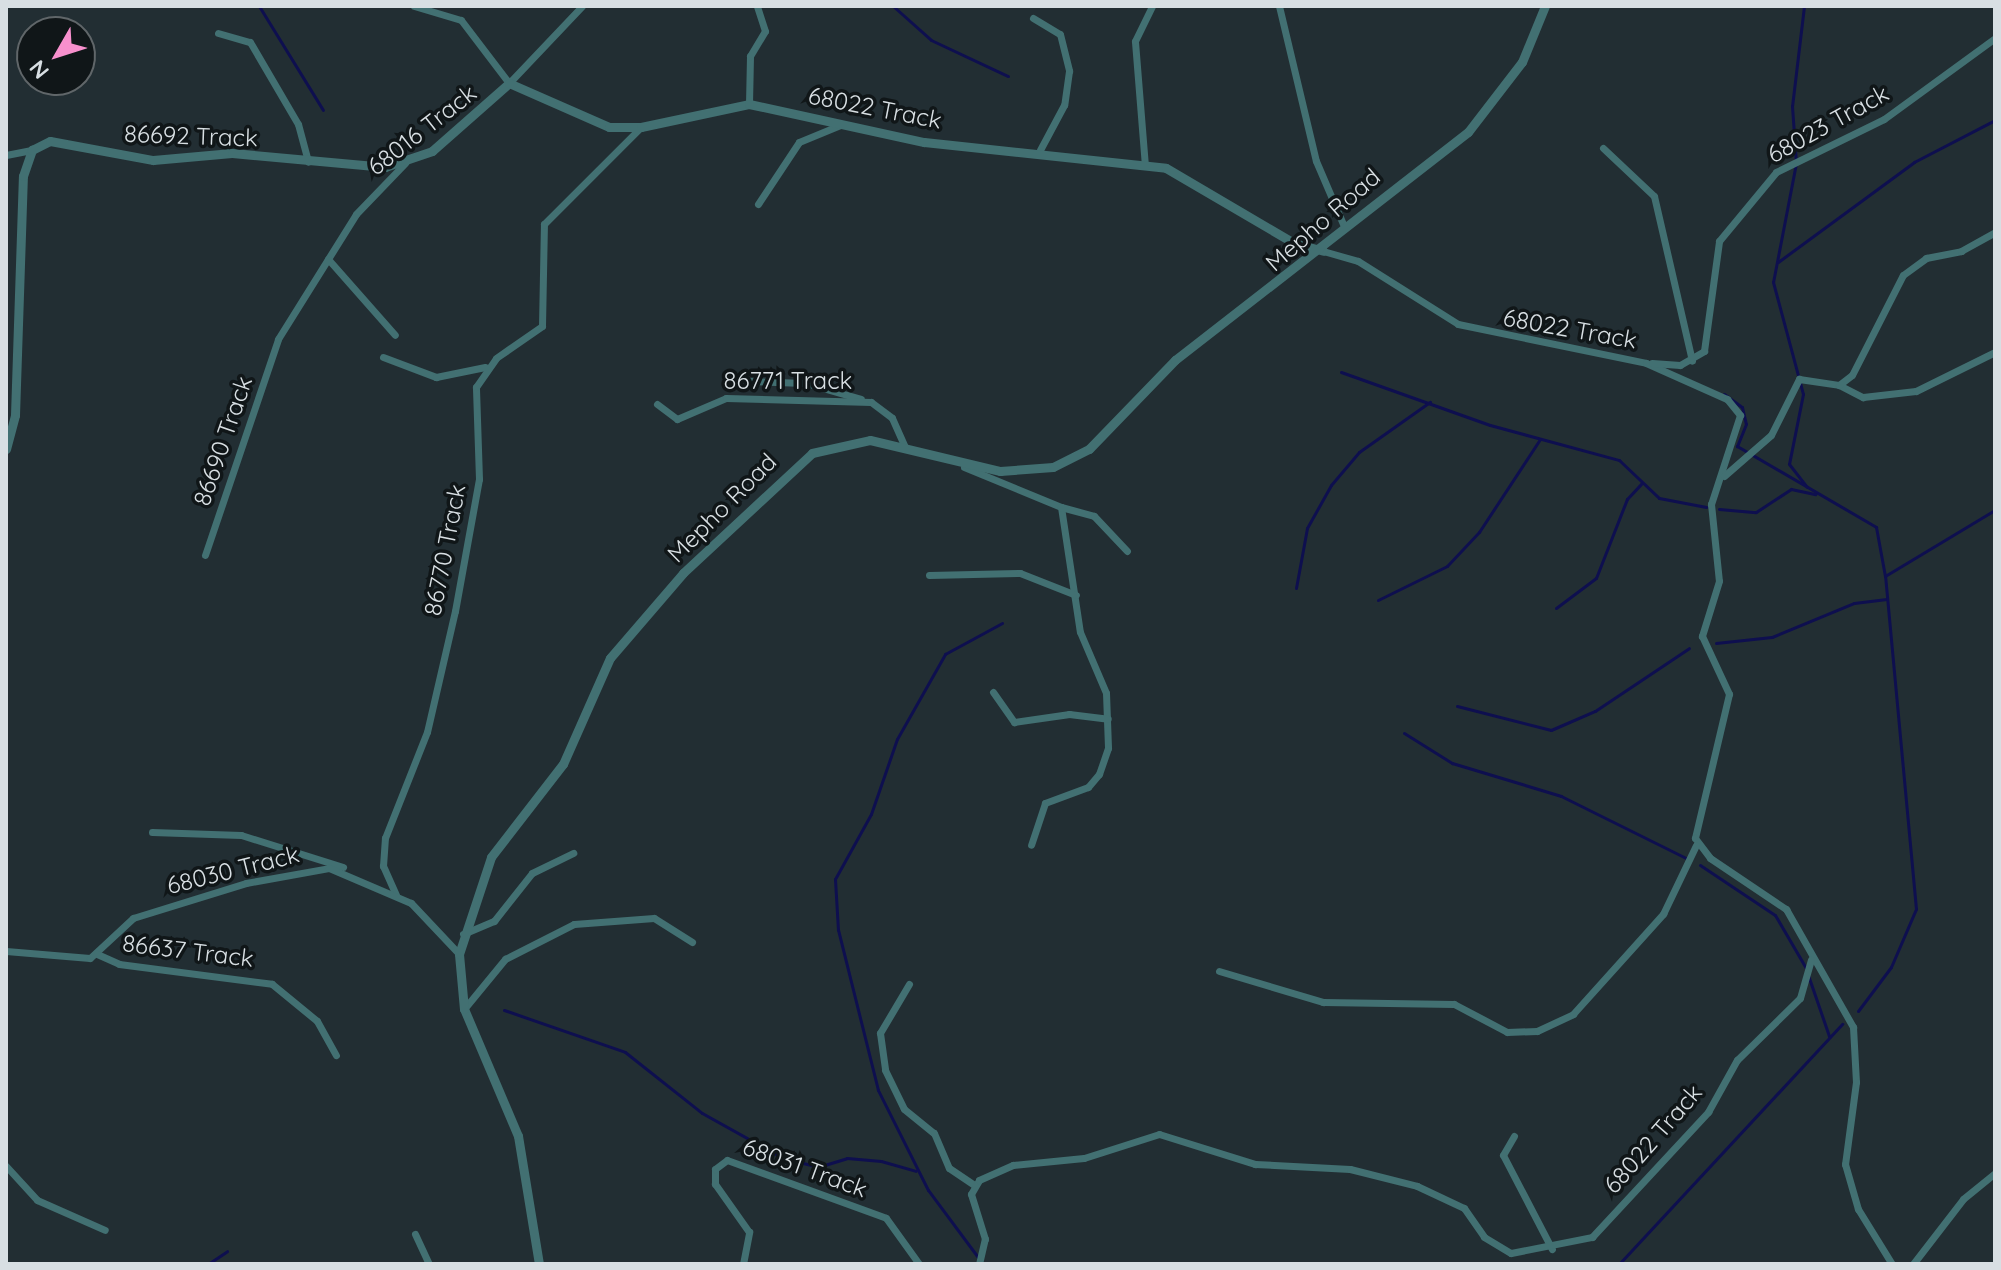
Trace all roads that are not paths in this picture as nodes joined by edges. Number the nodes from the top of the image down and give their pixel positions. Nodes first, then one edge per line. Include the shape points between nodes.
1 (414, 6) edge
2 (582, 6) edge
3 (757, 6) edge
4 (1152, 6) edge
5 (1279, 6) edge
6 (1545, 6) edge
7 (1033, 18) dead end
8 (218, 33) dead end
9 (1995, 38) edge
10 (509, 83) junction
11 (749, 104) junction
12 (840, 125) junction
13 (641, 127) junction
14 (1603, 148) dead end
15 (32, 150) junction
16 (1040, 150) junction
17 (6, 155) edge
18 (405, 163) junction
19 (308, 164) junction
20 (1145, 166) junction
21 (758, 204) dead end
22 (1343, 224) junction
23 (1995, 232) edge
24 (1323, 251) junction
25 (328, 259) junction
26 (395, 335) dead end
27 (278, 339) joint
28 (1995, 352) edge
29 (383, 357) dead end
30 (1692, 361) junction
31 (1646, 363) junction
32 (487, 366) junction
33 (749, 381) dead end
34 (1839, 385) junction
35 (871, 402) junction
36 (657, 404) dead end
37 (905, 447) junction
38 (6, 449) edge
39 (964, 467) junction
40 (1721, 478) junction
41 (1061, 507) junction
42 (1127, 551) dead end
43 (205, 555) dead end
44 (929, 575) dead end
45 (1076, 595) junction
46 (993, 692) dead end
47 (1108, 719) junction
48 (152, 832) dead end
49 (1031, 845) dead end
50 (1696, 845) junction
51 (573, 853) dead end
52 (352, 873) junction
53 (396, 895) junction
54 (463, 934) junction
55 (692, 942) dead end
56 (6, 951) edge
57 (97, 954) junction
58 (459, 954) junction
59 (1812, 958) junction
60 (1219, 971) dead end
61 (909, 984) dead end
62 (464, 1009) junction
63 (336, 1055) dead end
64 (1514, 1136) dead end
65 (6, 1166) edge
66 (1995, 1173) edge
67 (974, 1185) junction
68 (105, 1230) dead end
69 (415, 1234) dead end
70 (1552, 1249) junction
71 (1884, 1260) edge
72 (429, 1264) edge
73 (539, 1264) edge
74 (743, 1264) edge
75 (919, 1264) edge
76 (979, 1264) edge
77 (1892, 1264) edge
78 (1913, 1264) edge

1 - 10 street via 461,20
2 - 10 street, 68016 Track
3 - 11 street via 765,31 750,56
4 - 20 street via 1135,41
5 - 22 street via 1316,161
6 - 22 street, Mepho Road via 1522,62 1468,132
7 - 16 street via 1060,34 1069,71 1064,105
8 - 19 street via 250,42 298,124
9 - 30 street, 68023 Track via 1884,119 1776,172 1719,241 1707,291 1707,343
10 - 13 street, 68022 Track via 597,124
10 - 18 street, 68016 Track via 445,143
11 - 12 street, 68022 Track
11 - 13 street, 68022 Track
12 - 16 street, 68022 Track via 924,142
12 - 21 street via 799,142
13 - 32 street via 540,232 542,326
14 - 30 street via 1654,196
15 - 17 street
15 - 19 street, 86692 Track via 50,141 153,160 219,153
15 - 38 street via 14,287 13,440
16 - 20 street, 68022 Track
18 - 19 street, 86692 Track
18 - 25 street, 68016 Track via 363,205
20 - 24 street, 68022 Track via 1185,174 1287,239
22 - 24 street, Mepho Road
23 - 34 street via 1961,251 1926,258 1903,275 1858,367
24 - 31 street, 68022 Track via 1358,261 1482,333
24 - 39 street, Mepho Road via 1175,360 1073,459 1022,470
25 - 26 street
25 - 27 street, 68016 Track
27 - 43 street, 86690 Track
28 - 34 street via 1916,391 1863,397
29 - 32 street via 436,377
30 - 31 street
31 - 40 street, 68022 Track via 1736,407 1742,424
32 - 53 street, 86770 Track via 474,398 479,479 455,611 427,732 385,838 383,866
33 - 35 street via 805,383
34 - 40 street via 1799,379 1771,435
35 - 36 street, 86771 Track via 726,398 677,419
35 - 37 street, 86771 Track via 892,418
37 - 39 street, Mepho Road
37 - 54 street, Mepho Road via 855,441 812,453 683,573 600,674 563,764 491,857
39 - 41 street
40 - 50 street, 68022 Track via 1710,518 1719,581 1702,636 1729,694
41 - 42 street via 1094,516
41 - 45 street
44 - 45 street via 1020,573
45 - 47 street
46 - 47 street via 1014,722 1069,714
47 - 49 street via 1099,774 1088,787 1045,803
48 - 52 street via 198,828 277,842
50 - 59 street via 1777,900
50 - 60 street, 68022 Track via 1675,898 1584,1003 1566,1021 1521,1034 1454,1004 1323,1002
51 - 54 street via 532,873 494,921
52 - 53 street, 68030 Track
52 - 57 street, 68030 Track via 320,869 185,898 133,918
53 - 58 street, 68030 Track
54 - 58 street, Mepho Road
55 - 62 street via 654,918 574,924 505,959
56 - 57 street via 81,959
57 - 63 street, 86637 Track via 119,964 272,984 317,1021
58 - 62 street, Mepho Road
59 - 70 street, 68022 Track via 1800,998 1737,1060 1708,1112 1592,1237
59 - 71 street via 1856,1034 1845,1164 1858,1209
61 - 67 street via 880,1033 885,1070 904,1109 934,1133 949,1168
62 - 73 street, Mepho Road via 518,1136
64 - 70 street via 1503,1155
65 - 68 street via 37,1200
66 - 78 street via 1963,1199
67 - 70 street via 1013,1165 1084,1158 1131,1138 1191,1139 1255,1164 1350,1169 1458,1204 1500,1249 1522,1255
67 - 76 street via 985,1246
69 - 72 street
71 - 77 street
74 - 75 street, 68031 Track via 749,1232 717,1190 714,1174 722,1162 895,1225

